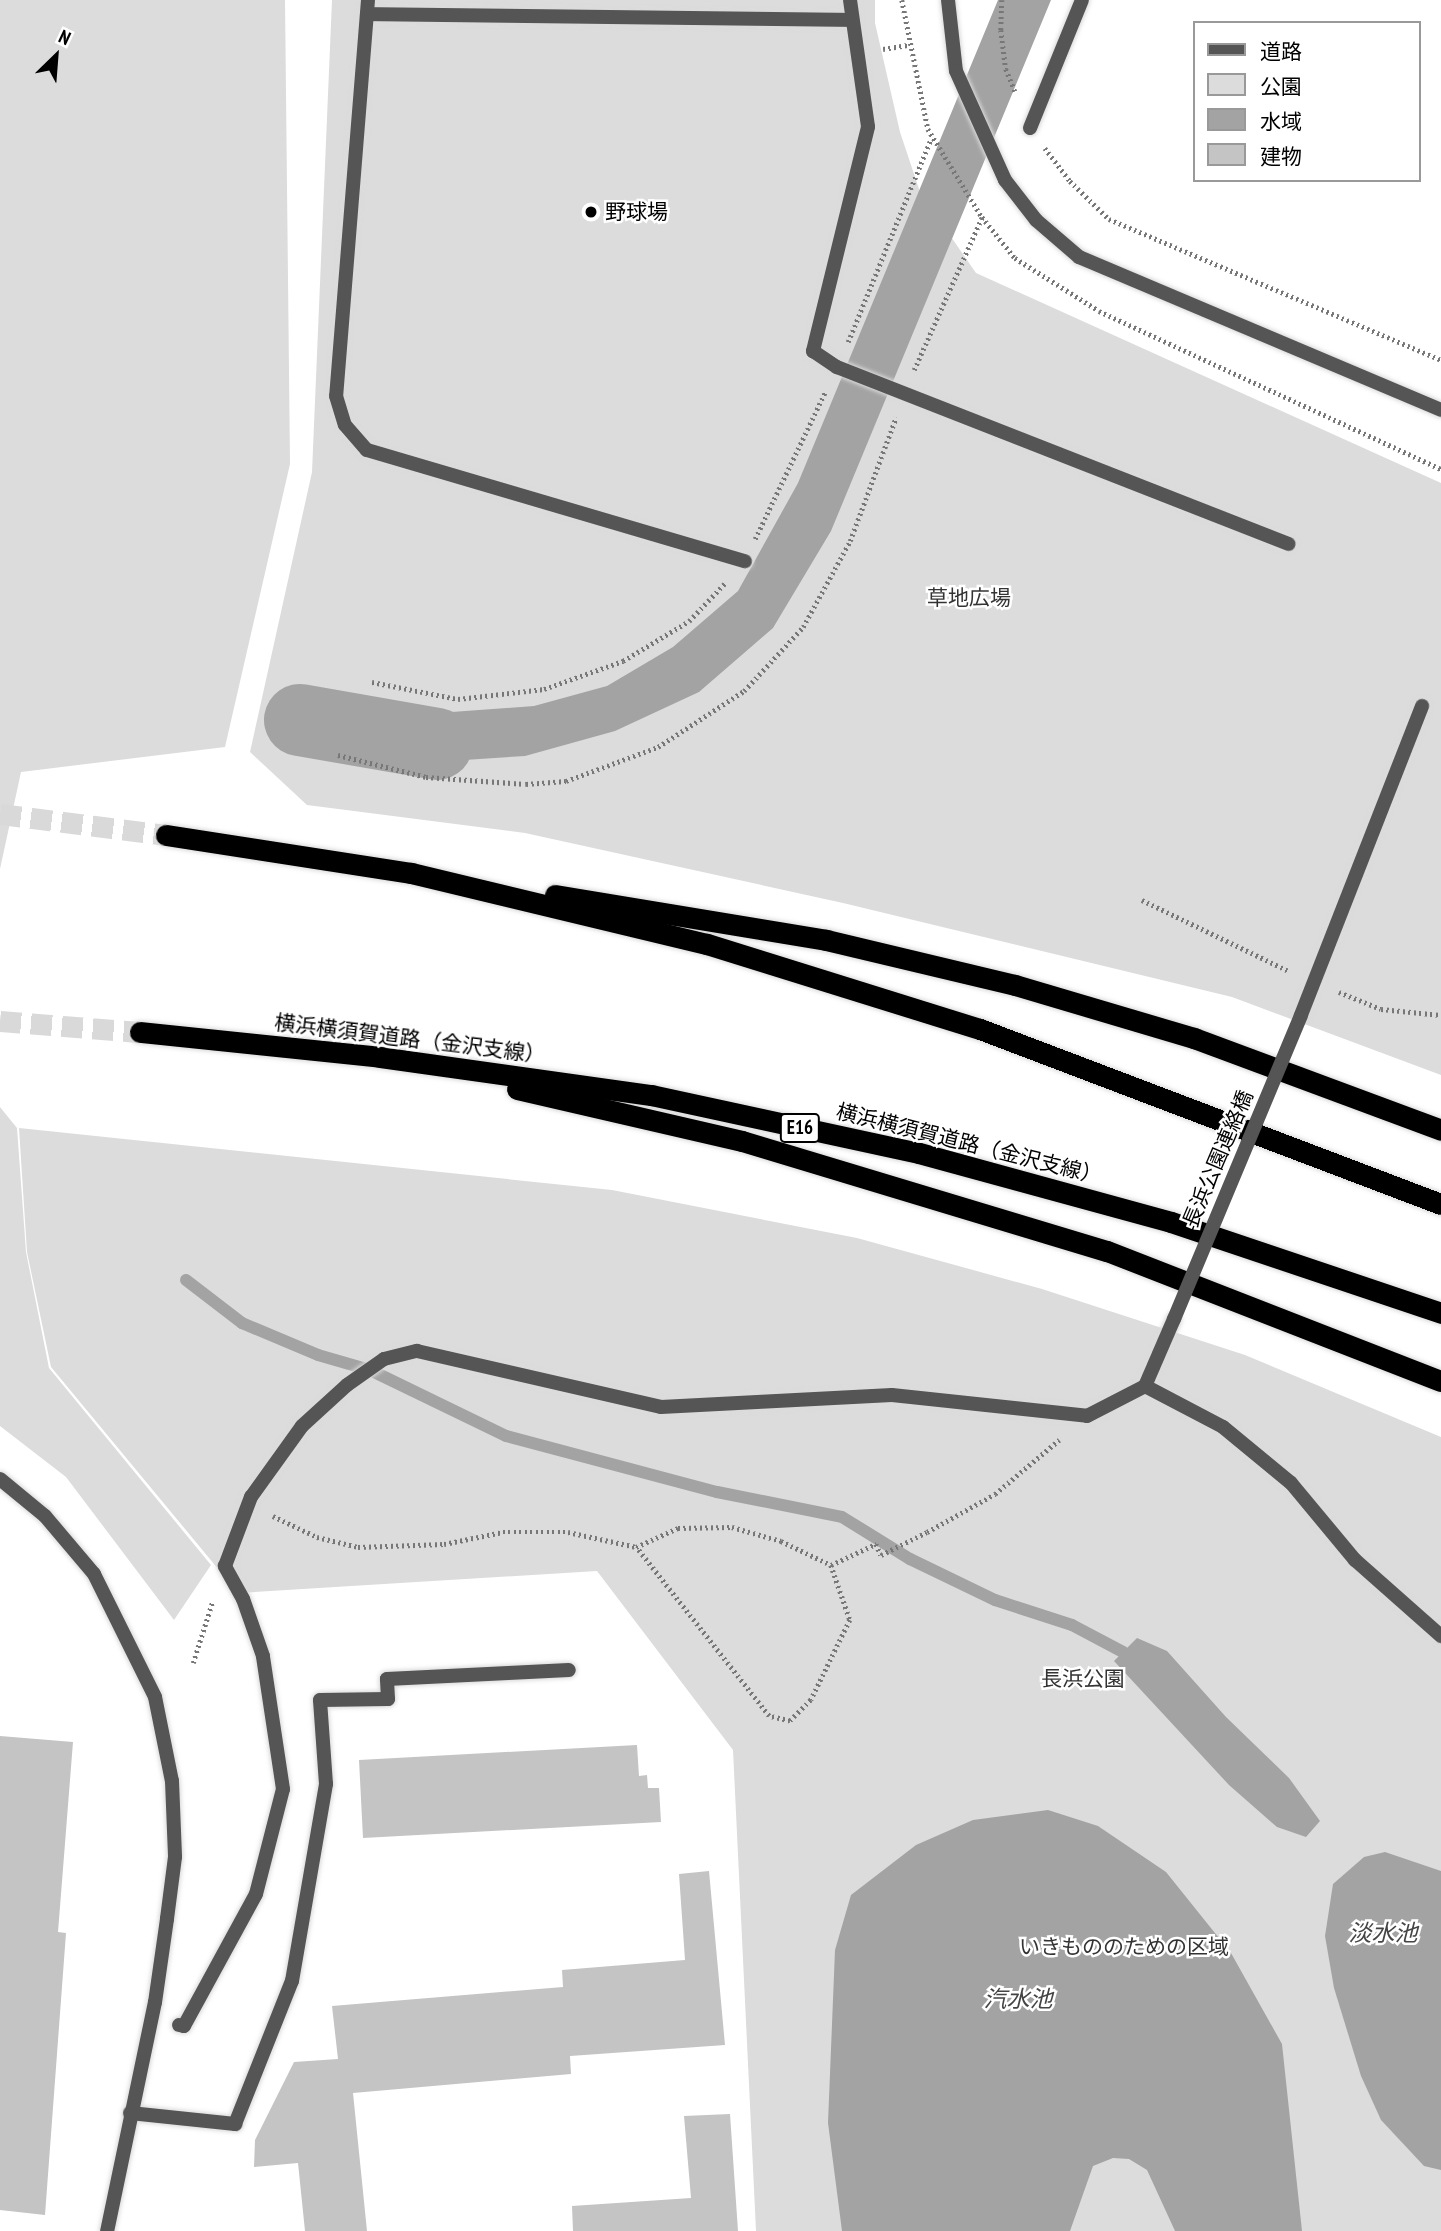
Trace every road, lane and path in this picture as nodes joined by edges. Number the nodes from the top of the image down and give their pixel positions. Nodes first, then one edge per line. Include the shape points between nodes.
1 (850, 0) edge
2 (948, 0) edge
3 (1002, 0) edge
4 (1082, 0) edge
5 (368, 7) edge
6 (850, 20) junction
7 (1030, 128) junction
8 (932, 139) dead end
9 (982, 217) dead end
10 (1441, 360) edge
11 (837, 367) junction
12 (904, 392) junction
13 (1441, 410) edge
14 (1289, 544) dead end
15 (745, 561) junction
16 (372, 682) dead end
17 (1422, 706) dead end
18 (338, 755) dead end
19 (166, 835) tunnel mouth
20 (411, 873) junction
21 (140, 1032) tunnel mouth
22 (380, 1057) junction
23 (1441, 1130) edge
24 (1441, 1204) edge
25 (1441, 1313) edge
26 (1441, 1381) edge
27 (1145, 1386) junction
28 (1087, 1416) junction
29 (0, 1479) edge
30 (251, 1497) junction
31 (636, 1547) junction
32 (831, 1565) junction
33 (225, 1566) junction
34 (1441, 1636) edge
35 (193, 1663) dead end
36 (569, 1670) dead end
37 (178, 2025) dead end
38 (130, 2113) junction
39 (107, 2231) edge

1 - 6 street
2 - 13 street via 956,71 1005,180 1036,220 1079,257
3 - 7 path via 1006,69
4 - 7 street
5 - 6 street
5 - 15 street via 336,396 345,425 367,450
6 - 11 street via 868,127 813,351
7 - 10 path via 1070,181 1109,219
8 - 11 path
9 - 12 path
11 - 12 street
11 - 15 path
12 - 14 street
12 - 18 path via 850,541 809,617 772,663 719,709 629,761 566,781 526,784 426,777
15 - 16 path via 689,621 623,661 544,689 458,699
17 - 27 street, 長浜公園連絡橋, bridge via 1301,1015
19 - 20 highway
20 - 23 highway via 826,940 1015,985 1194,1038
20 - 24 highway via 707,944 980,1029
21 - 22 highway, 横浜横須賀道路（金沢支線） / E16
22 - 25 highway, 横浜横須賀道路（金沢支線） / E16 via 651,1095 919,1153 1171,1222
22 - 26 highway via 741,1141 948,1201 1107,1251
27 - 28 street
27 - 34 street via 1223,1427 1291,1483 1355,1560
28 - 30 street via 892,1395 661,1407 416,1351 384,1359 347,1385 302,1426
28 - 32 path via 995,1494 881,1555 876,1544
29 - 38 street via 45,1517 94,1574 155,1697 172,1782 175,1857 155,2003
30 - 31 path via 278,1521 358,1547 444,1544 503,1532 568,1532
30 - 33 street
31 - 32 path via 678,1528 732,1527 781,1541
31 - 32 path via 769,1716 790,1721 811,1700 850,1620
33 - 35 path
33 - 37 street via 243,1599 263,1656 284,1789 256,1894 184,2026
36 - 38 street via 387,1679 388,1699 320,1700 326,1784 292,1981 235,2124
38 - 39 street

